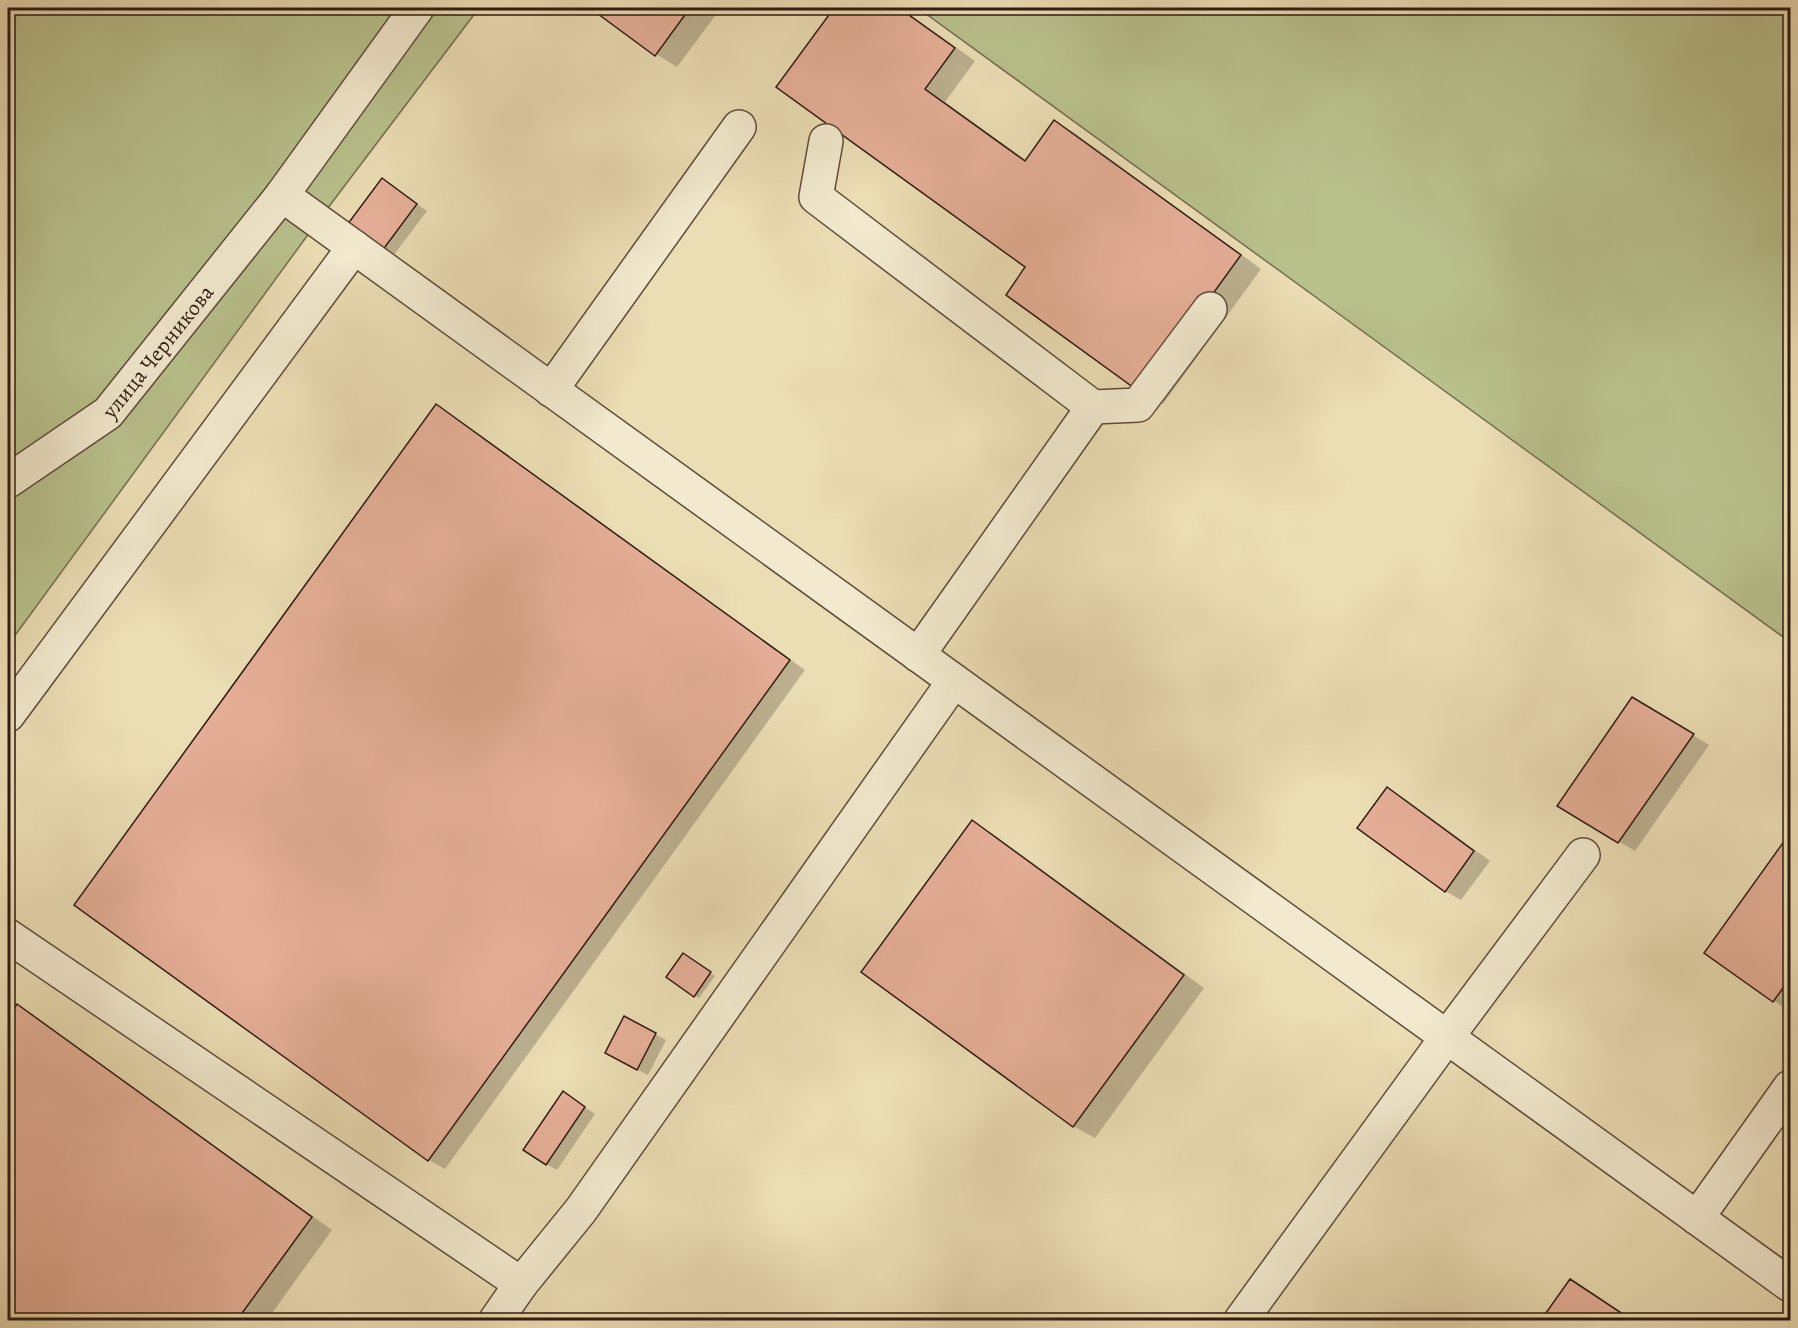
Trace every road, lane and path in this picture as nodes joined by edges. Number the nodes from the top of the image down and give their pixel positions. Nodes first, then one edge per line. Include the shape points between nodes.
1 (417, 8) edge
2 (739, 127) dead end
3 (826, 141) dead end
4 (282, 195) junction
5 (354, 247) junction
6 (1210, 309) dead end
7 (551, 390) junction
8 (1093, 407) junction
9 (8, 481) edge
10 (918, 655) junction
11 (954, 681) junction
12 (8, 715) edge
13 (1583, 855) dead end
14 (8, 936) edge
15 (1447, 1037) junction
16 (1791, 1087) edge
17 (1697, 1218) junction
18 (521, 1284) junction
19 (1791, 1285) edge
20 (496, 1320) edge
21 (1241, 1320) edge

1 - 4 street, улица Черникова
2 - 7 street
3 - 8 street via 816,196
4 - 5 street
4 - 9 street, улица Черникова via 108,413
5 - 7 street
5 - 12 street
6 - 8 street via 1138,405
7 - 10 street
8 - 10 street
10 - 11 street
11 - 15 street
11 - 18 street via 580,1210
13 - 15 street
14 - 18 street
15 - 17 street
15 - 21 street
16 - 17 street
17 - 19 street
18 - 20 street

